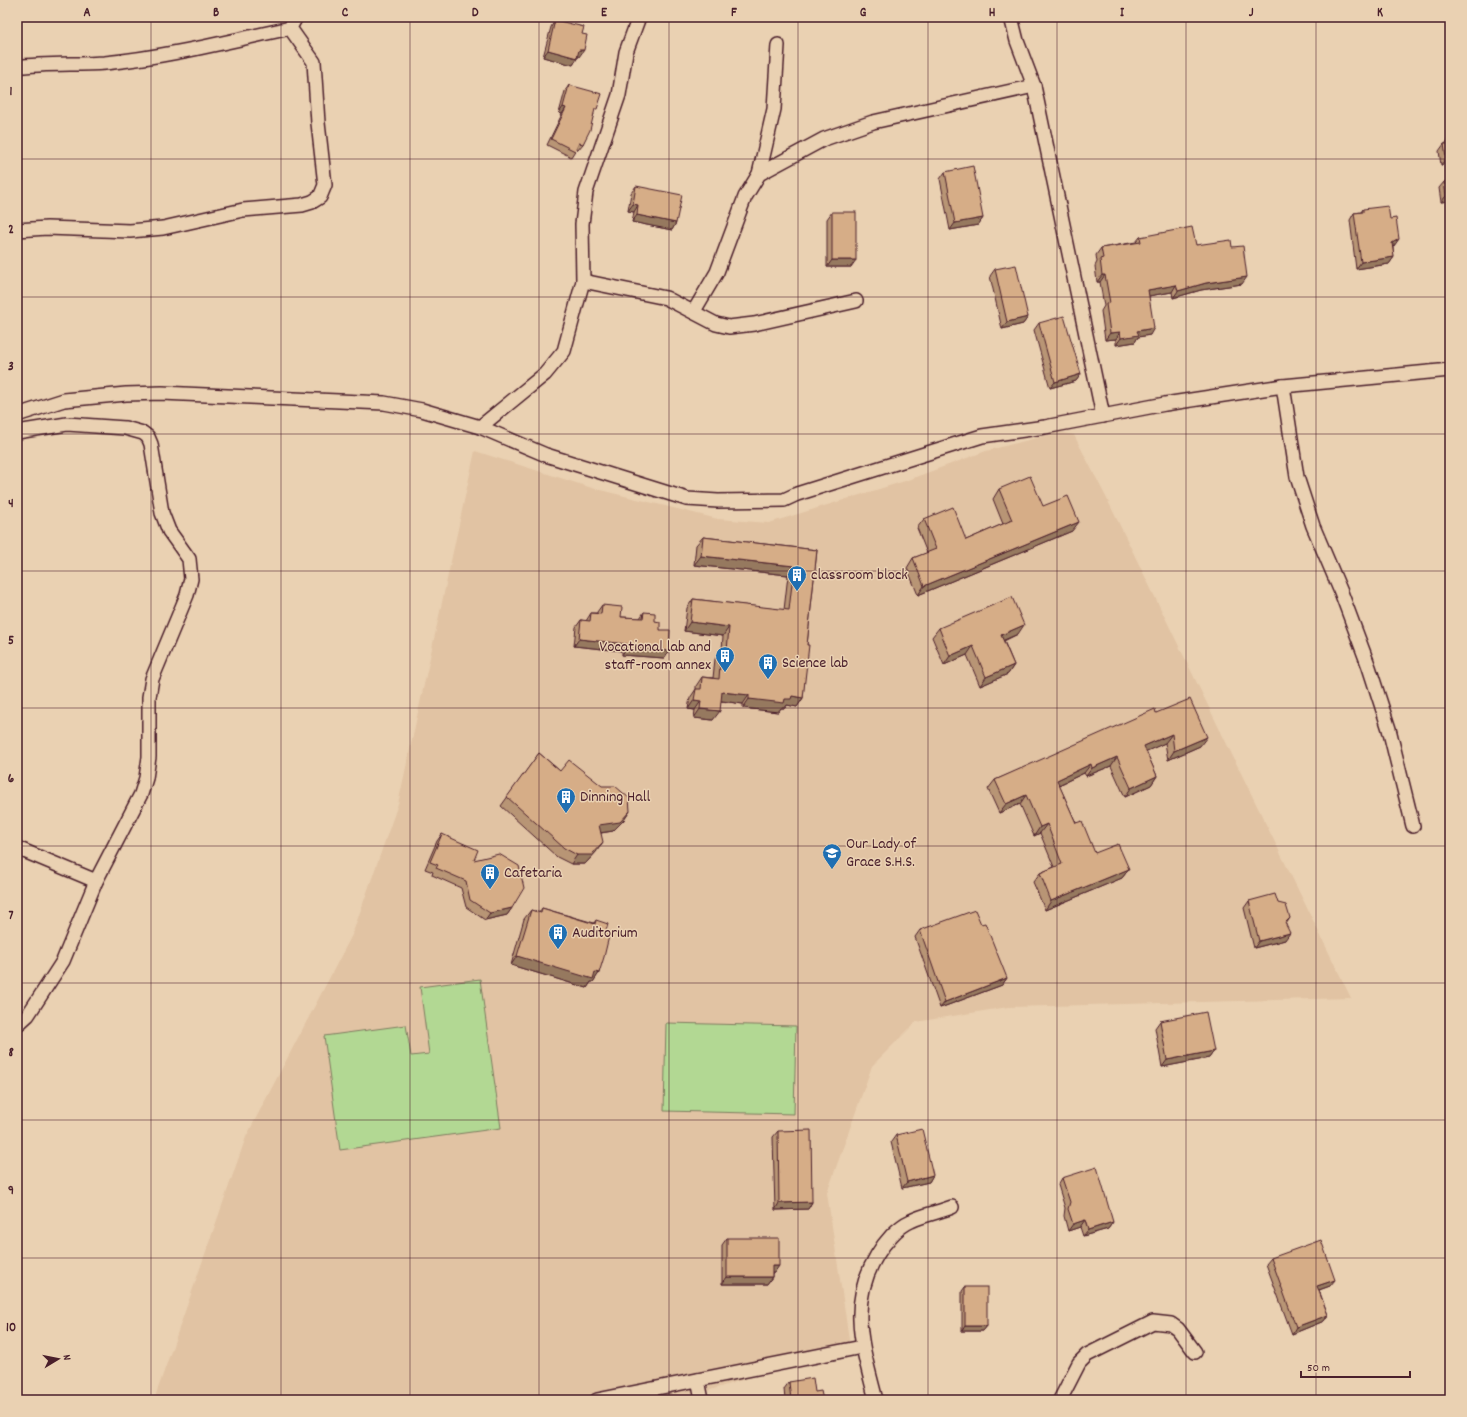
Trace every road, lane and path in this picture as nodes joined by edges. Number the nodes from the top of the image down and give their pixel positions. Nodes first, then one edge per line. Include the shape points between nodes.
1 (640, 17) edge
2 (1011, 17) edge
3 (293, 22) edge
4 (778, 45) dead end
5 (17, 67) edge
6 (1034, 86) junction
7 (759, 174) junction
8 (17, 230) edge
9 (583, 281) junction
10 (856, 301) dead end
11 (694, 311) junction
12 (1450, 370) edge
13 (1283, 386) junction
14 (17, 415) edge
15 (1103, 416) junction
16 (480, 427) junction
17 (17, 432) edge
18 (1413, 826) dead end
19 (17, 848) edge
20 (96, 881) junction
21 (17, 1025) edge
22 (952, 1207) dead end
23 (862, 1347) junction
24 (1195, 1352) dead end
25 (698, 1380) junction
26 (597, 1400) edge
27 (702, 1400) edge
28 (876, 1400) edge
29 (1060, 1400) edge

1 - 9 street via 626,52 619,96 586,192 582,224
2 - 6 street
3 - 5 street via 165,54 105,63
3 - 8 street via 314,62 326,185 320,197 302,205 243,210 162,228
4 - 7 street via 774,109
6 - 7 street via 873,122 824,139
6 - 15 street
7 - 11 street via 745,197 717,272
9 - 11 street via 666,298
9 - 16 street via 564,351 555,364
10 - 11 street via 754,324 729,327 716,324
12 - 13 street
13 - 15 street
13 - 18 street via 1297,477 1313,526 1369,667 1389,729
14 - 16 street via 64,400 162,393 384,403 422,410
15 - 16 street via 982,436 784,500 687,499 546,455
17 - 20 street via 67,424 125,428 143,433 151,444 162,513 169,531 189,559 191,568 187,595 152,679 146,778 141,794
19 - 20 street
20 - 21 street via 63,961 28,1015
22 - 23 street via 910,1221 884,1243 870,1266 861,1291 859,1315
23 - 25 street
23 - 28 street
24 - 29 street via 1171,1324 1153,1322 1087,1355 1079,1363
25 - 26 street
25 - 27 street

